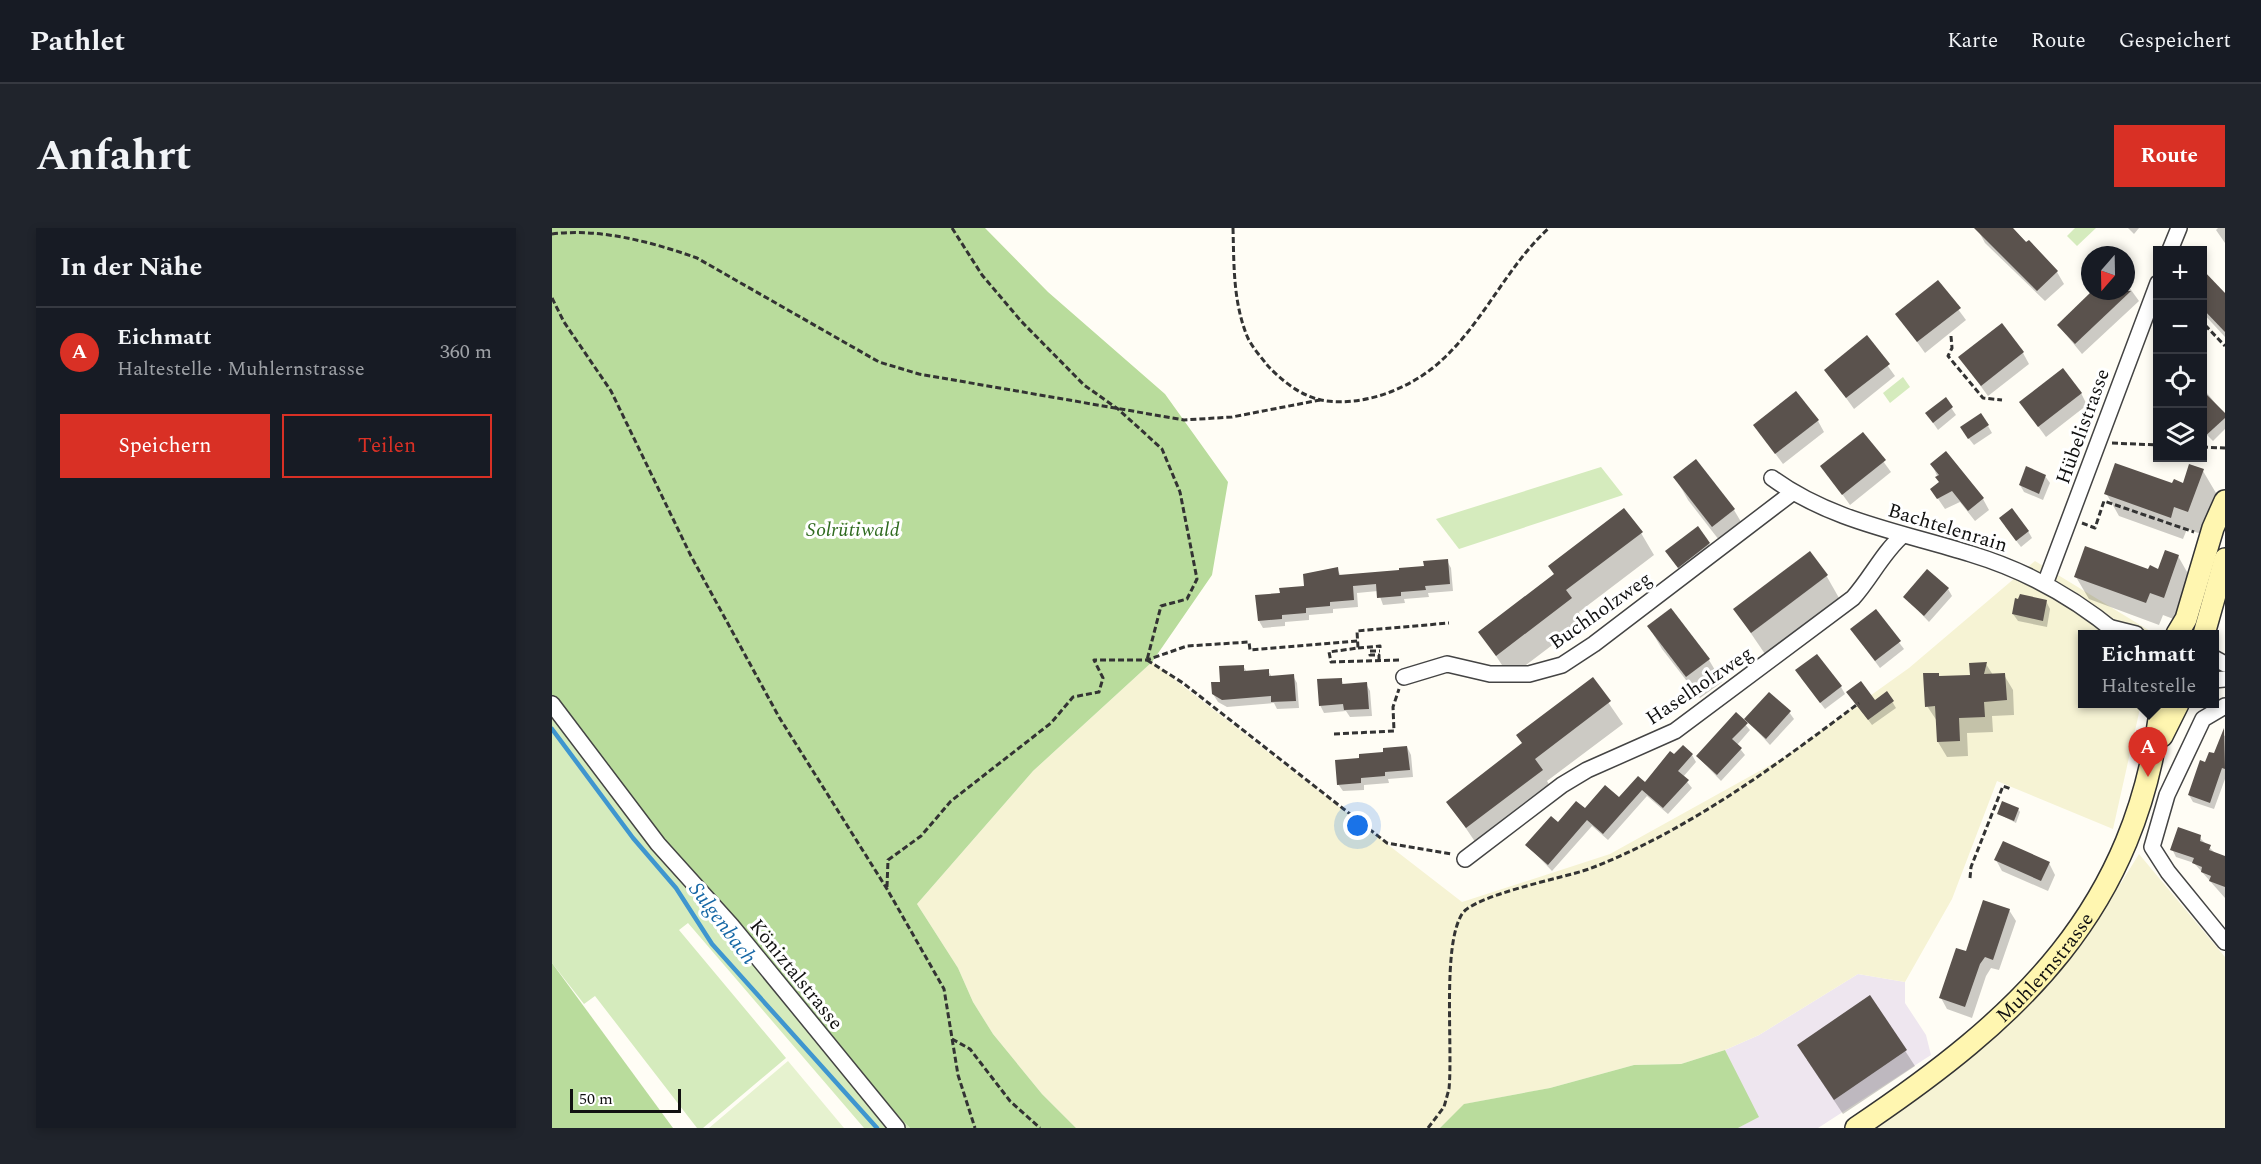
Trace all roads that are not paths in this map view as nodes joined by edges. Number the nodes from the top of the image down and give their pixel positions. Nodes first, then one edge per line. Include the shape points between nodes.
1 (2179, 228) edge
2 (2172, 246) edge
3 (2153, 294) edge
4 (1772, 478) dead end
5 (1792, 493) junction
6 (2225, 501) edge
7 (1903, 535) junction
8 (2225, 559) edge
9 (2045, 584) junction
10 (2112, 630) edge
11 (2179, 630) edge
12 (2205, 630) edge
13 (1404, 677) dead end
14 (552, 704) edge
15 (2225, 706) edge
16 (2161, 708) edge
17 (2176, 708) edge
18 (2156, 747) junction
19 (1465, 859) road end
20 (2225, 942) edge
21 (897, 1128) edge
22 (1856, 1128) edge

1 - 2 street
3 - 9 street, Hübelistrasse
4 - 5 street, Bachtelenrain
5 - 7 street, Bachtelenrain via 1849,520
5 - 13 street, Buchholzweg via 1562,665 1518,676 1476,672 1447,664
6 - 11 street
7 - 9 street, Bachtelenrain via 1972,554
7 - 19 street, Haselholzweg via 1853,598 1714,703 1676,730 1562,785
8 - 12 street
9 - 10 street, Bachtelenrain
14 - 21 street, Köniztalstrasse via 658,844 731,925
15 - 20 street via 2203,719 2167,795 2152,847
16 - 18 street, Muhlernstrasse
17 - 18 street, Muhlernstrasse
18 - 22 street, Muhlernstrasse via 2119,862 2066,947 1988,1029

